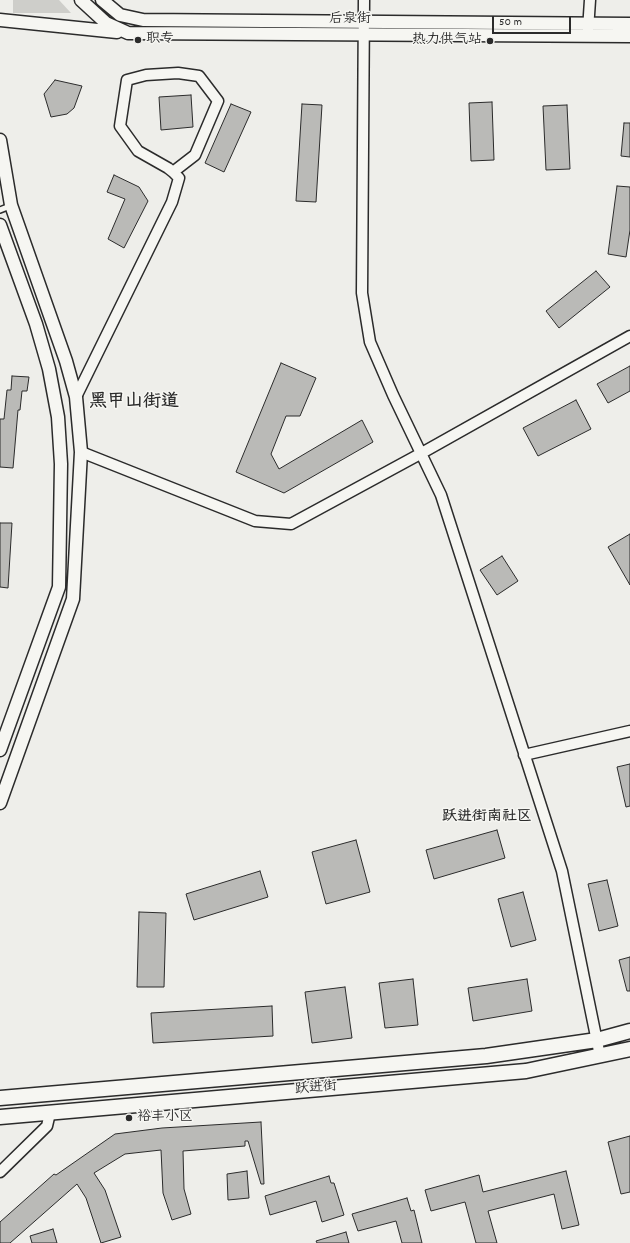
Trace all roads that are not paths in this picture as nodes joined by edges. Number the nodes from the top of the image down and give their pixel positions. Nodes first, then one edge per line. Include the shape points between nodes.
1 (81, 0) edge
2 (102, 0) edge
3 (364, 0) edge
4 (590, 0) edge
5 (0, 20) edge
6 (630, 24) edge
7 (363, 29) junction
8 (588, 30) junction
9 (128, 33) junction
10 (630, 36) edge
11 (0, 140) edge
12 (173, 172) junction
13 (6, 207) edge
14 (0, 225) edge
15 (630, 336) edge
16 (76, 397) junction
17 (81, 452) junction
18 (420, 454) junction
19 (630, 731) edge
20 (0, 750) edge
21 (524, 755) junction
22 (0, 803) edge
23 (630, 1031) edge
24 (597, 1040) junction
25 (630, 1049) edge
26 (600, 1056) junction
27 (0, 1098) edge
28 (50, 1113) junction
29 (0, 1117) edge
30 (0, 1172) edge

1 - 9 street, 后泉街 via 106,23
2 - 7 street, 后泉街 via 120,15 143,20
3 - 7 street
4 - 8 street
5 - 9 street
6 - 8 street, 后泉街
7 - 8 street, 后泉街
7 - 9 street, 后泉街
7 - 18 street via 362,293 370,342
8 - 10 street, 后泉街
11 - 13 street
12 - 12 street via 138,151 120,126 128,80 146,75 178,73 198,76 218,101 196,155
12 - 16 street via 179,178 172,202
13 - 16 street via 66,361
14 - 20 street via 36,324 49,369 58,417 61,464 60,587
15 - 18 street
16 - 17 street
17 - 18 street via 255,521 291,524
17 - 22 street via 73,599
18 - 21 street via 441,495
19 - 21 street
21 - 24 street via 562,871
23 - 24 main road, 跃进街
24 - 26 street
24 - 27 main road, 跃进街 via 486,1056
25 - 26 main road, 跃进街
26 - 28 main road, 跃进街 via 526,1071
28 - 29 main road, 跃进街
28 - 30 street via 46,1126

